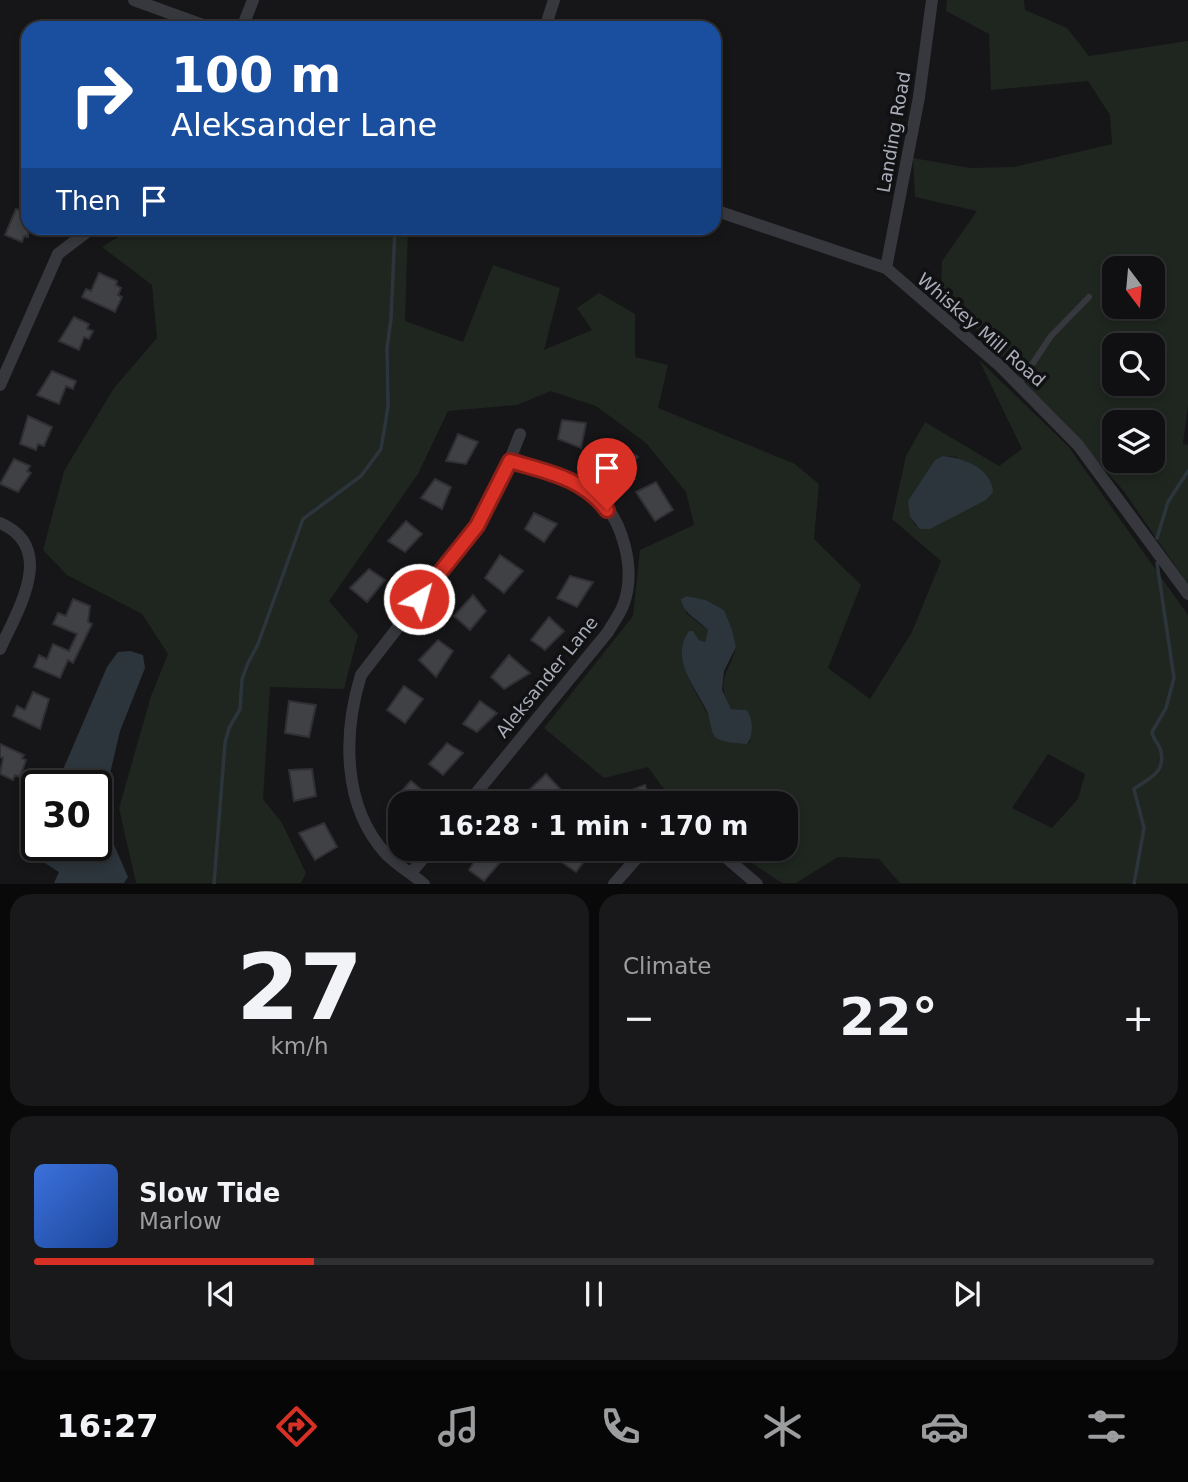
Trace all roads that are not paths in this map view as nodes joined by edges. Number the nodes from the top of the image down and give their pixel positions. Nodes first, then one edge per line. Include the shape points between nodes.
1 (134, 0) edge
2 (253, 0) edge
3 (554, 0) edge
4 (932, 0) edge
5 (192, 21) edge
6 (245, 21) edge
7 (547, 21) edge
8 (721, 212) edge
9 (83, 235) edge
10 (886, 268) junction
11 (1089, 297) dead end
12 (1019, 384) junction
13 (0, 385) edge
14 (520, 434) dead end
15 (510, 461) junction
16 (0, 523) edge
17 (1188, 594) edge
18 (0, 649) edge
19 (478, 791) edge
20 (421, 861) edge
21 (634, 861) edge
22 (730, 861) edge
23 (411, 873) junction
24 (424, 884) edge
25 (614, 884) edge
26 (757, 884) edge

1 - 5 street
2 - 6 street
3 - 7 street
4 - 10 street, Landing Road via 919,97
8 - 10 street, Whiskey Mill Road
9 - 13 street via 58,254
10 - 12 street, Whiskey Mill Road
11 - 12 lane via 1051,335
12 - 17 street, Whiskey Mill Road via 1079,445
14 - 15 street
15 - 19 street, Aleksander Lane via 570,479 595,495 620,531 628,579 624,604 608,632
15 - 23 street via 477,526 361,676 354,698 348,758 356,799 386,853
16 - 18 street via 13,528 24,544 32,579
20 - 23 street
21 - 25 street
22 - 26 street
23 - 24 street

